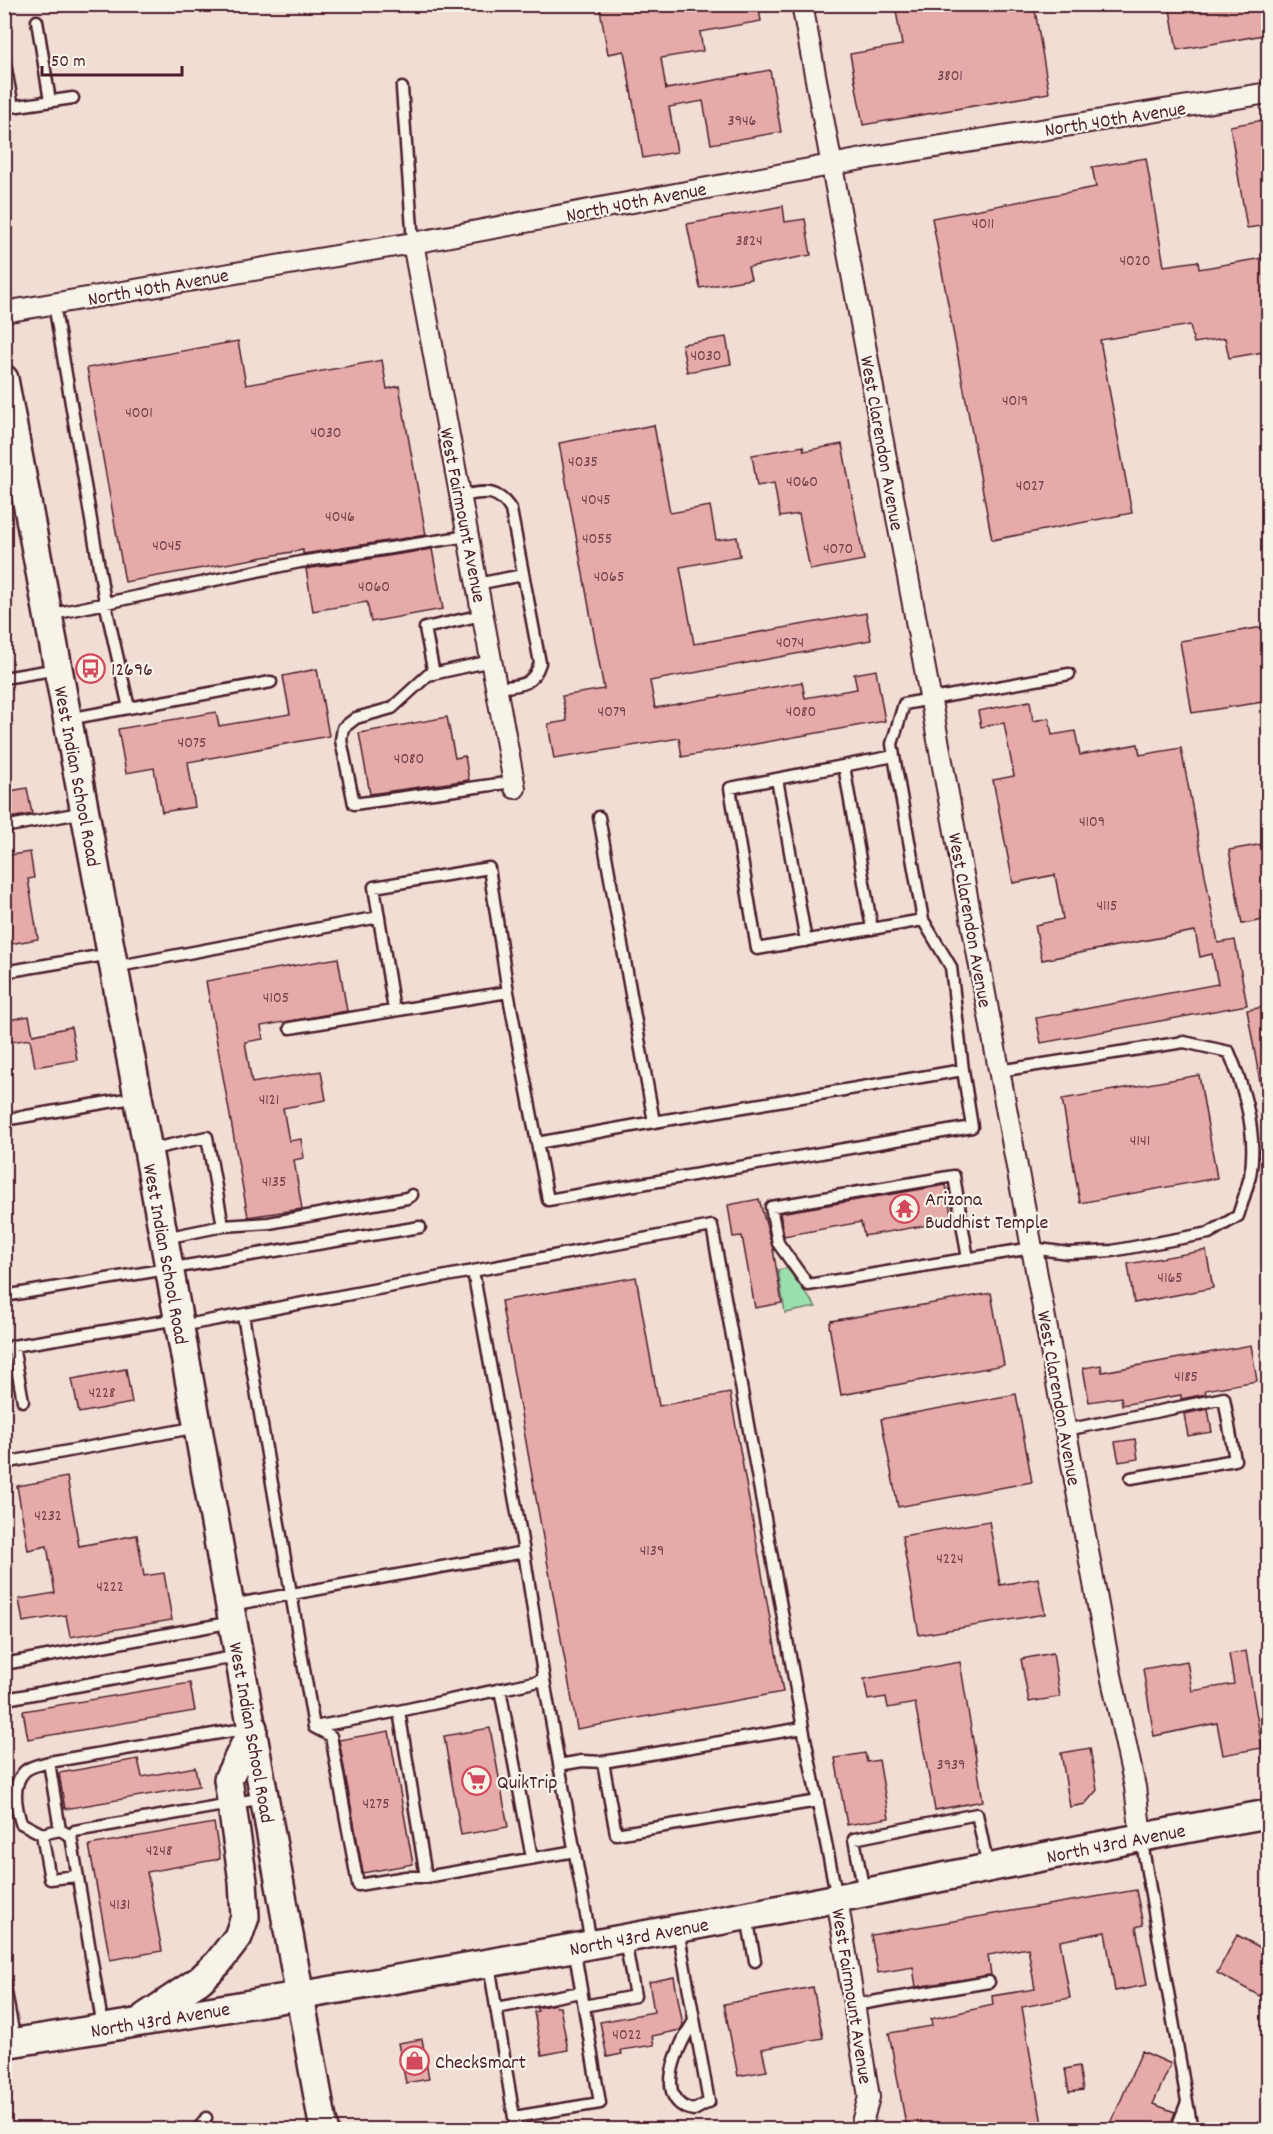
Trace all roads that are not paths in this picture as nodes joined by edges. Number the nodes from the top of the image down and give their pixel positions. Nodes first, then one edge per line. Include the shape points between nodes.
1 (802, 4) edge
2 (37, 21) dead end
3 (4, 58) edge
4 (402, 88) dead end
5 (1269, 93) edge
6 (73, 98) dead end
7 (50, 101) junction
8 (9, 108) edge
9 (832, 164) junction
10 (413, 243) junction
11 (54, 304) junction
12 (4, 312) edge
13 (6, 390) edge
14 (460, 496) junction
15 (468, 536) junction
16 (523, 575) junction
17 (477, 584) junction
18 (105, 602) junction
19 (49, 615) junction
20 (482, 615) junction
21 (491, 661) junction
22 (58, 669) junction
23 (434, 674) junction
24 (1069, 674) dead end
25 (4, 678) edge
26 (271, 682) dead end
27 (496, 688) junction
28 (930, 699) junction
29 (129, 708) junction
30 (68, 719) junction
31 (894, 756) junction
32 (844, 766) junction
33 (777, 779) junction
34 (514, 785) joint
35 (85, 812) junction
36 (599, 817) dead end
37 (4, 827) edge
38 (379, 917) junction
39 (923, 920) junction
40 (872, 929) junction
41 (806, 940) junction
42 (113, 960) junction
43 (4, 972) edge
44 (508, 992) junction
45 (394, 1010) junction
46 (290, 1028) dead end
47 (963, 1070) junction
48 (999, 1071) junction
49 (138, 1097) junction
50 (4, 1120) edge
51 (654, 1122) junction
52 (537, 1143) junction
53 (148, 1150) junction
54 (412, 1195) dead end
55 (223, 1226) junction
56 (420, 1227) dead end
57 (164, 1238) junction
58 (1032, 1248) junction
59 (968, 1259) junction
60 (169, 1270) junction
61 (473, 1271) junction
62 (4, 1296) edge
63 (243, 1314) junction
64 (179, 1323) junction
65 (23, 1401) dead end
66 (198, 1427) junction
67 (1066, 1430) junction
68 (4, 1463) edge
69 (1131, 1478) dead end
70 (524, 1552) junction
71 (291, 1593) junction
72 (232, 1614) junction
73 (240, 1656) junction
74 (4, 1664) edge
75 (544, 1680) junction
76 (500, 1689) junction
77 (6, 1699) dead end
78 (399, 1711) junction
79 (314, 1727) junction
80 (253, 1728) junction
81 (803, 1728) junction
82 (49, 1762) junction
83 (603, 1762) junction
84 (559, 1765) junction
85 (265, 1797) junction
86 (818, 1801) junction
87 (231, 1803) junction
88 (1269, 1814) edge
89 (60, 1830) junction
90 (42, 1834) junction
91 (71, 1836) junction
92 (1141, 1836) junction
93 (575, 1851) junction
94 (532, 1858) junction
95 (988, 1867) junction
96 (76, 1876) junction
97 (426, 1877) junction
98 (864, 1892) junction
99 (837, 1898) junction
100 (746, 1914) junction
101 (677, 1927) junction
102 (624, 1936) junction
103 (582, 1944) junction
104 (488, 1961) junction
105 (755, 1961) dead end
106 (4, 1980) edge
107 (989, 1982) dead end
108 (581, 1992) junction
109 (301, 1995) junction
110 (854, 2005) junction
111 (584, 2006) junction
112 (496, 2008) junction
113 (694, 2021) junction
114 (134, 2023) junction
115 (104, 2028) junction
116 (10, 2043) edge
117 (1187, 2102) junction
118 (206, 2118) dead end
119 (514, 2118) junction
120 (198, 2130) edge
121 (324, 2130) edge
122 (516, 2130) edge
123 (860, 2130) edge
124 (1176, 2130) edge
125 (1192, 2130) edge

1 - 9 street, West Clarendon Avenue
2 - 7 lane
3 - 8 lane
4 - 10 lane
5 - 9 street, North 40th Avenue
6 - 7 lane
7 - 8 lane
9 - 10 street, North 40th Avenue
9 - 28 street, West Clarendon Avenue
10 - 11 street, North 40th Avenue
10 - 14 street, West Fairmount Avenue
11 - 12 street, North 40th Avenue
11 - 18 lane
13 - 19 main road, West Indian School Road
14 - 15 street, West Fairmount Avenue
14 - 16 lane via 491,492 504,499 511,510
15 - 17 street, West Fairmount Avenue
15 - 18 lane via 300,562
16 - 17 lane
16 - 27 lane via 540,663 529,682
17 - 20 street, West Fairmount Avenue
18 - 19 lane
18 - 29 lane
19 - 22 main road, West Indian School Road
20 - 21 street, West Fairmount Avenue
20 - 23 lane via 425,628
21 - 23 lane
21 - 27 street, West Fairmount Avenue
22 - 25 lane
22 - 30 main road, West Indian School Road
23 - 34 lane via 392,708 356,718 344,728 341,740 354,804
24 - 28 lane
26 - 29 lane
27 - 34 street, West Fairmount Avenue
28 - 31 lane via 903,704 892,744
28 - 48 street, West Clarendon Avenue
29 - 30 lane
30 - 35 main road, West Indian School Road
31 - 32 lane
31 - 39 lane
32 - 33 lane
32 - 40 lane
33 - 41 lane
33 - 41 lane via 730,788 757,949
35 - 37 lane
35 - 42 main road, West Indian School Road
36 - 51 lane
38 - 42 lane
38 - 44 lane via 374,886 489,868
38 - 45 lane
39 - 40 lane
39 - 47 lane via 951,967
40 - 41 lane
42 - 43 lane
42 - 49 main road, West Indian School Road
44 - 45 lane
44 - 52 lane
45 - 46 lane
47 - 51 lane
47 - 52 lane via 972,1127 548,1200
48 - 58 street, West Clarendon Avenue
48 - 58 lane via 1184,1042 1229,1052 1243,1086 1251,1128 1250,1174 1238,1216 1209,1233 1112,1251 1068,1253
49 - 50 lane
49 - 53 main road, West Indian School Road
51 - 52 lane
53 - 55 lane via 207,1137
53 - 57 main road, West Indian School Road
54 - 55 lane via 269,1223
55 - 57 lane
56 - 60 lane
57 - 60 main road, West Indian School Road
58 - 59 lane
58 - 67 street, West Clarendon Avenue
59 - 59 lane via 808,1285 777,1243 771,1207 954,1176
60 - 62 lane
60 - 64 main road, West Indian School Road
61 - 63 lane
61 - 70 lane
61 - 81 lane via 712,1226
63 - 64 lane
63 - 71 lane
64 - 65 lane via 13,1346
64 - 66 main road, West Indian School Road
66 - 68 lane
66 - 72 main road, West Indian School Road
67 - 69 lane via 1224,1398 1235,1460
67 - 92 street, West Clarendon Avenue
70 - 71 lane
70 - 75 lane
71 - 72 lane
71 - 79 lane
72 - 73 main road, West Indian School Road
72 - 74 lane
73 - 77 lane
73 - 80 main road, West Indian School Road
75 - 76 lane
75 - 84 lane
76 - 78 lane
76 - 94 lane
78 - 79 lane
78 - 97 lane
79 - 97 lane via 331,1736 358,1885
80 - 82 lane
80 - 85 main road, West Indian School Road
80 - 87 main road via 228,1779
81 - 83 lane
81 - 86 lane
82 - 89 lane
82 - 90 lane via 26,1769 19,1780 15,1803 21,1823
83 - 84 lane
83 - 86 lane via 615,1834
84 - 93 lane
85 - 87 lane
85 - 109 main road, West Indian School Road
86 - 99 lane
87 - 91 lane via 75,1831
87 - 114 main road via 245,1917 238,1936 200,1980
88 - 92 main road, North 43rd Avenue
89 - 90 lane
89 - 91 lane
90 - 96 lane via 50,1879
91 - 96 lane
92 - 95 main road, North 43rd Avenue
92 - 117 lane
93 - 94 lane
93 - 103 lane
94 - 97 lane
95 - 98 main road, North 43rd Avenue
95 - 98 lane via 977,1814 854,1839
96 - 115 lane
98 - 99 main road, North 43rd Avenue
99 - 100 main road, North 43rd Avenue
99 - 110 street, West Fairmount Avenue
100 - 101 main road, North 43rd Avenue
100 - 105 lane
101 - 102 main road, North 43rd Avenue
101 - 113 lane
102 - 103 main road, North 43rd Avenue
102 - 111 lane via 635,1996
103 - 104 main road, North 43rd Avenue
103 - 108 lane
104 - 109 main road, North 43rd Avenue
104 - 112 lane
106 - 116 lane
107 - 110 lane
108 - 111 lane
108 - 112 lane
109 - 114 main road, North 43rd Avenue
109 - 121 main road, West Indian School Road
110 - 123 street, West Fairmount Avenue via 869,2097
111 - 119 lane via 600,2103
112 - 119 lane
113 - 113 lane via 709,2102 694,2110 674,2096 671,2083 676,2053
114 - 115 main road, North 43rd Avenue
115 - 116 main road, North 43rd Avenue
117 - 124 lane
117 - 125 lane
118 - 120 lane
119 - 122 lane

